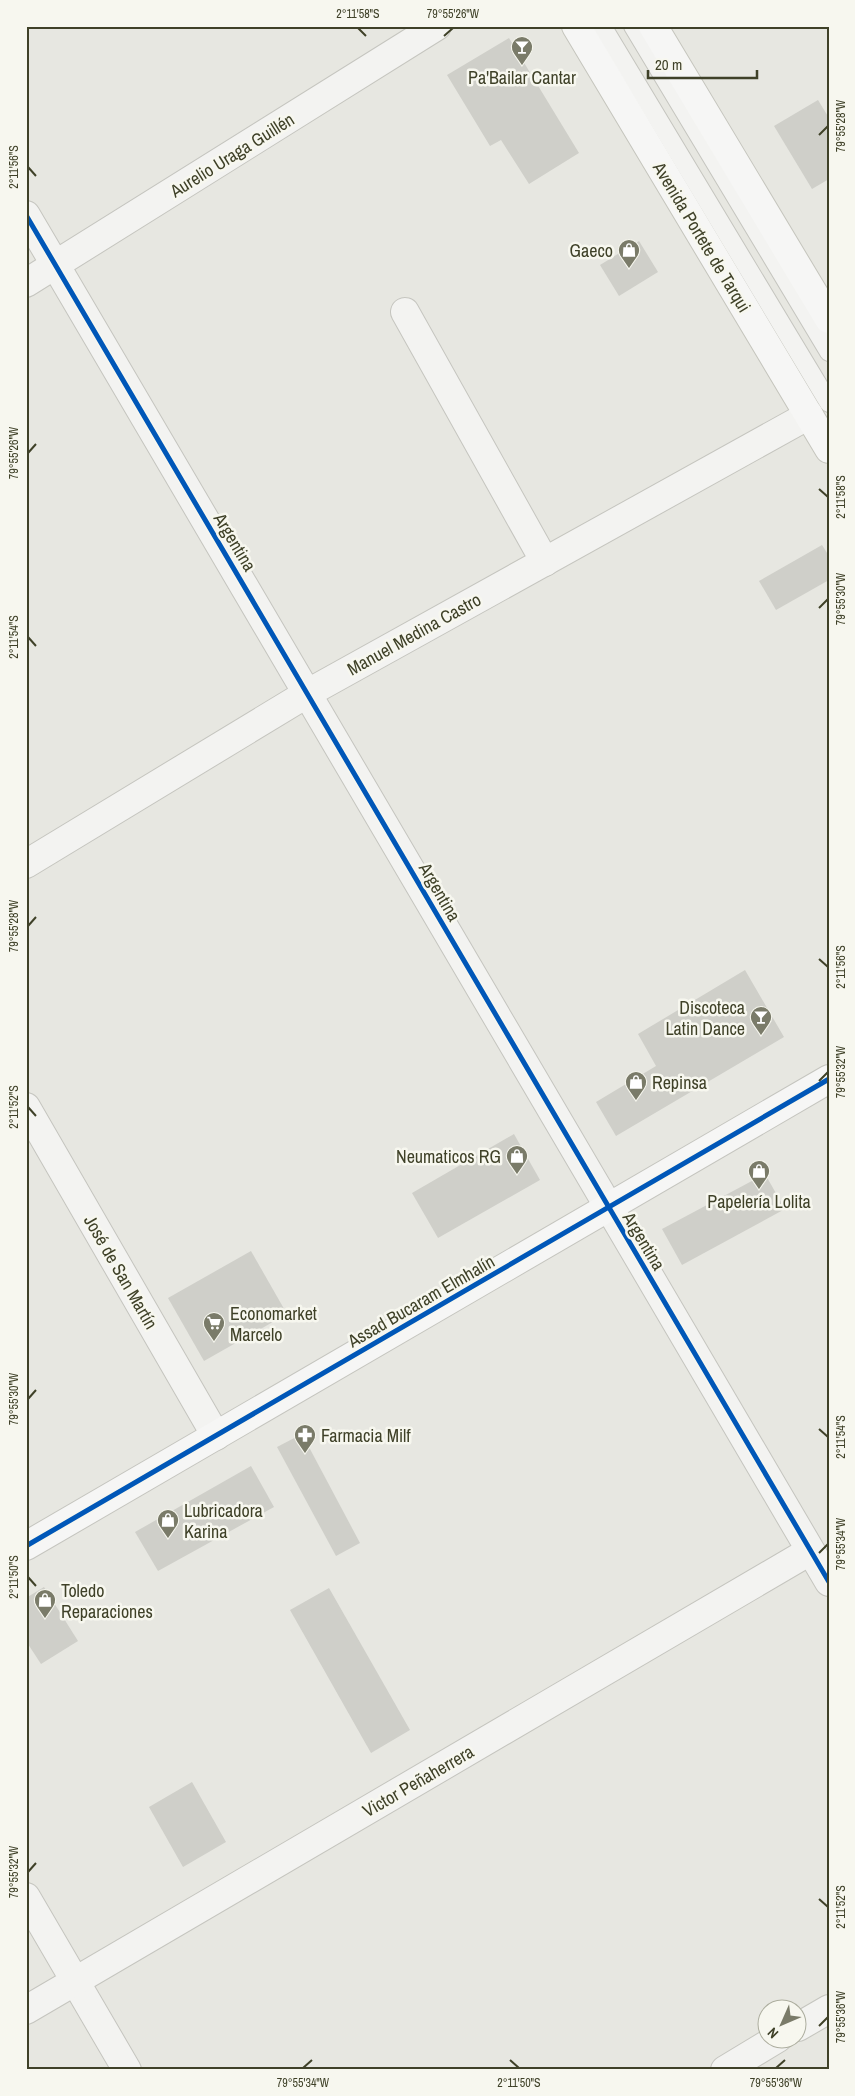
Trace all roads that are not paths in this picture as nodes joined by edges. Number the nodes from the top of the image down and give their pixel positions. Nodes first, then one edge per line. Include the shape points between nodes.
1 (437, 26) edge
2 (576, 26) edge
3 (602, 26) edge
4 (633, 26) edge
5 (653, 26) edge
6 (26, 215) edge
7 (55, 265) junction
8 (26, 283) edge
9 (405, 312) dead end
10 (829, 319) edge
11 (829, 352) edge
12 (819, 409) edge
13 (829, 449) edge
14 (545, 562) junction
15 (308, 693) junction
16 (26, 864) edge
17 (829, 1079) edge
18 (26, 1107) edge
19 (608, 1208) junction
20 (216, 1436) junction
21 (26, 1546) edge
22 (810, 1551) junction
23 (829, 1582) edge
24 (26, 1897) edge
25 (75, 1982) junction
26 (829, 2009) edge
27 (26, 2010) edge
28 (808, 2021) edge
29 (761, 2048) edge
30 (127, 2070) edge
31 (725, 2070) edge

1 - 7 street, Aurelio Uraga Guillén
2 - 12 street, Avenida Portete de Tarqui
3 - 12 lane, Avenida Portete de Tarqui
4 - 11 lane
5 - 10 street
6 - 7 street, Argentina
7 - 8 street, Aurelio Uraga Guillén
7 - 15 street, Argentina
9 - 14 street
12 - 13 street, Avenida Portete de Tarqui
12 - 14 street, Manuel Medina Castro
14 - 15 street, Manuel Medina Castro
15 - 16 street, Manuel Medina Castro
15 - 19 street, Argentina
17 - 19 street, Assad Bucaram Elmhalín
18 - 20 street, José de San Martín
19 - 20 street, Assad Bucaram Elmhalín
19 - 22 street, Argentina
20 - 21 street, Assad Bucaram Elmhalín
22 - 23 street, Argentina
22 - 25 street, Victor Peñaherrera
24 - 25 street
25 - 27 street, Victor Peñaherrera
25 - 30 street
26 - 28 street
29 - 31 street

